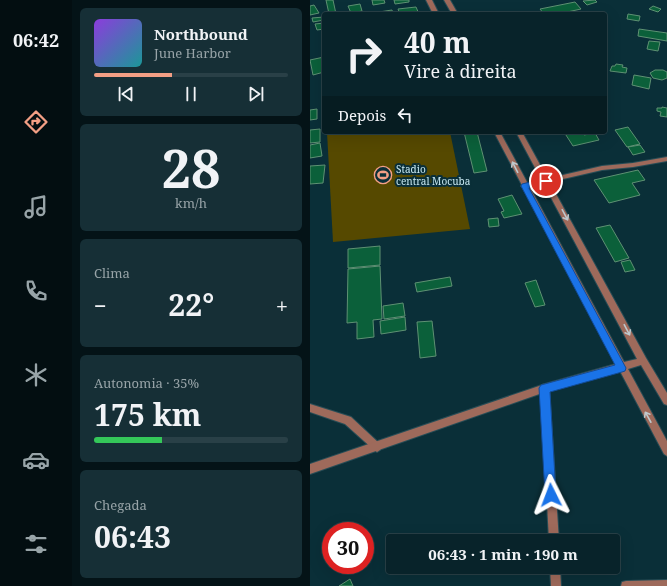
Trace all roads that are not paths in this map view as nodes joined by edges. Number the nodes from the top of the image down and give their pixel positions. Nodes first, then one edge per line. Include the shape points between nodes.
1 (429, 0) edge
2 (447, 0) edge
3 (435, 12) edge
4 (454, 12) edge
5 (498, 134) edge
6 (521, 134) edge
7 (667, 159) edge
8 (546, 181) junction
9 (524, 186) junction
10 (643, 361) junction
11 (622, 368) junction
12 (544, 388) junction
13 (667, 401) edge
14 (310, 408) edge
15 (377, 446) junction
16 (667, 452) edge
17 (310, 469) edge
18 (554, 534) edge
19 (555, 574) edge
20 (667, 585) edge
21 (556, 586) edge
22 (626, 586) edge

1 - 3 street
2 - 4 street
9 -> 5 street
6 - 8 street
7 - 8 street via 602,168
8 - 9 street
8 -> 10 street
9 - 11 street
10 - 11 street
10 - 13 street
11 - 12 street
16 -> 11 street
12 - 15 street
12 - 18 street
14 - 15 street via 348,420
15 - 17 street
19 - 21 street
20 - 22 street

